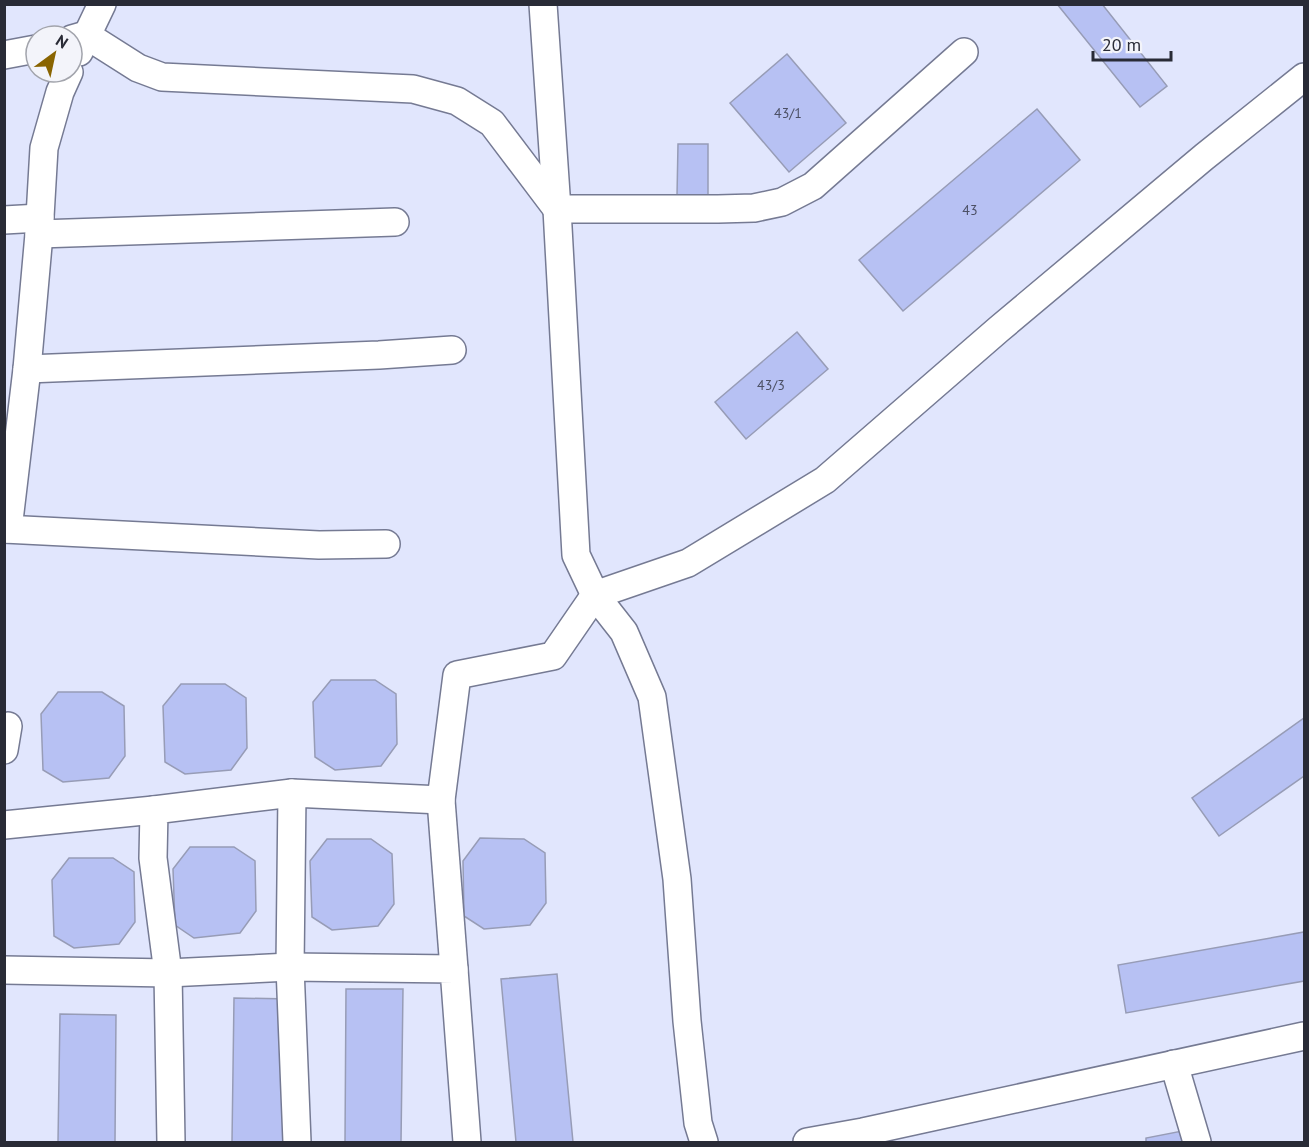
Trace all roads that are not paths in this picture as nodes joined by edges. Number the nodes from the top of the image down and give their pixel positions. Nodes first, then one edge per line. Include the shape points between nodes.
1 (102, 4) edge
2 (543, 4) edge
3 (84, 30) edge
4 (84, 40) edge
5 (24, 51) edge
6 (964, 52) dead end
7 (4, 55) edge
8 (1305, 77) edge
9 (64, 84) edge
10 (557, 209) junction
11 (4, 220) edge
12 (395, 222) dead end
13 (39, 226) junction
14 (452, 350) dead end
15 (27, 369) junction
16 (6, 529) edge
17 (386, 544) dead end
18 (595, 595) junction
19 (292, 793) junction
20 (441, 800) junction
21 (154, 810) junction
22 (4, 825) edge
23 (290, 968) junction
24 (454, 969) junction
25 (4, 970) edge
26 (168, 973) junction
27 (1305, 1036) edge
28 (1174, 1064) junction
29 (171, 1143) edge
30 (297, 1143) edge
31 (467, 1143) edge
32 (704, 1143) edge
33 (807, 1143) edge
34 (1197, 1143) edge

1 - 3 street
2 - 10 street
4 - 10 street via 162,77 413,89 457,101 492,123
5 - 7 street
6 - 10 street via 813,186 782,202 708,210
8 - 18 street via 1195,164 825,480 688,563
9 - 13 street via 44,148
10 - 18 street via 576,555
11 - 13 street
12 - 13 street
13 - 15 street
14 - 15 street
15 - 16 street
16 - 17 street via 319,545
18 - 20 street via 553,656 457,675
18 - 32 street via 624,632 652,697 677,879 687,1021 698,1123
19 - 20 street
19 - 21 street
19 - 23 street
20 - 24 street
21 - 22 street
21 - 26 street via 153,858
23 - 24 street
23 - 26 street
23 - 30 street
24 - 31 street
25 - 26 street
26 - 29 street
27 - 28 street
28 - 33 street
28 - 34 street

